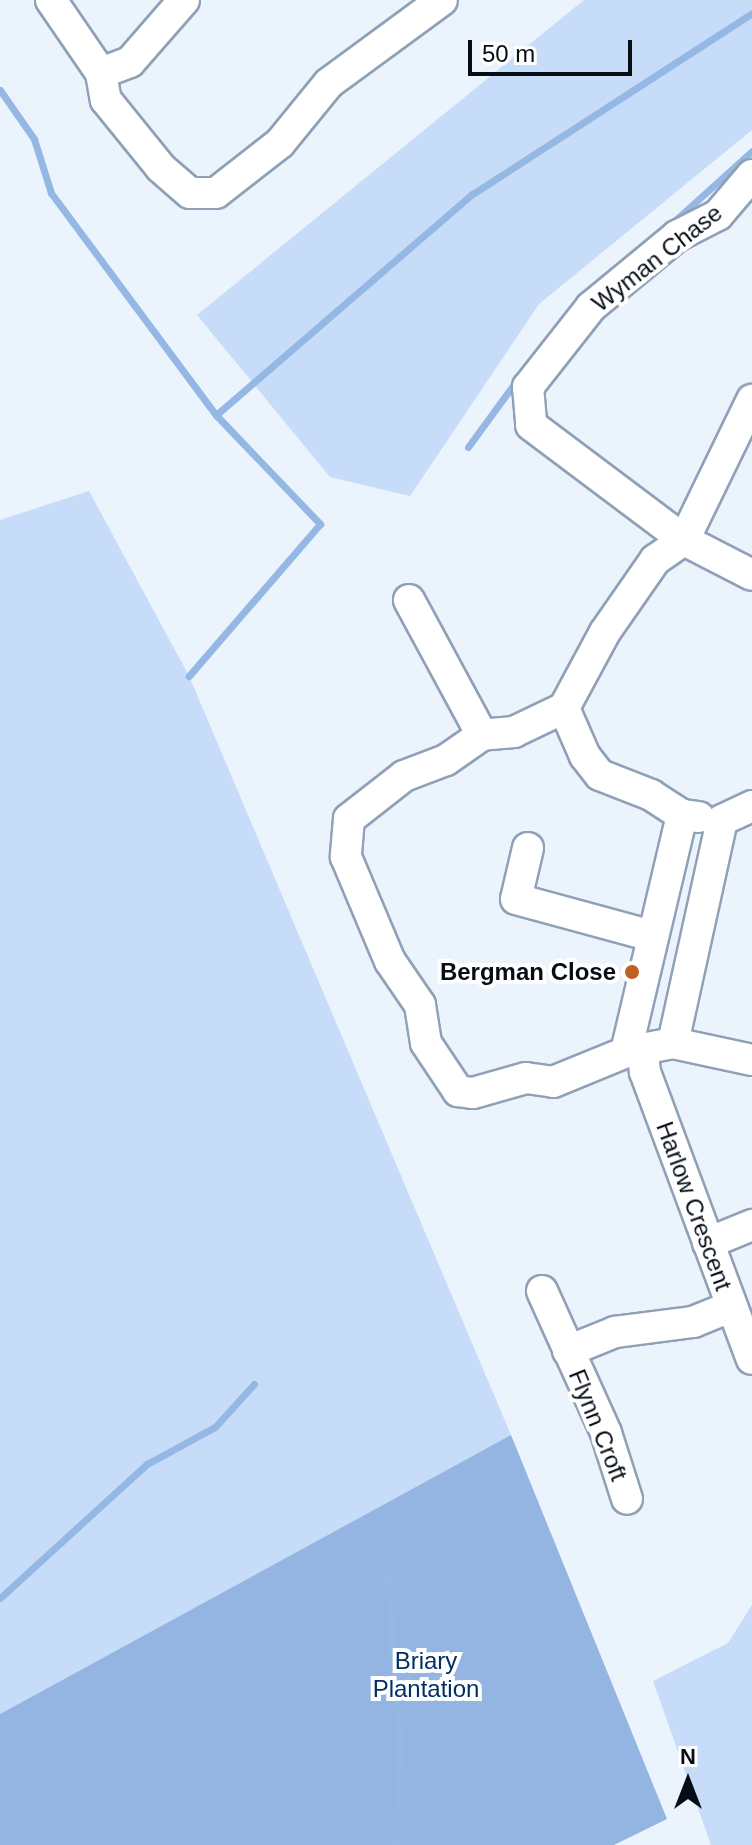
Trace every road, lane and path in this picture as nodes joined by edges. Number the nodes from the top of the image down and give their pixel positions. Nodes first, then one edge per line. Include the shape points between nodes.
1 (51, 0) edge
2 (184, 0) edge
3 (442, 0) edge
4 (104, 87) junction
5 (752, 175) edge
6 (752, 400) edge
7 (684, 540) junction
8 (752, 575) edge
9 (409, 600) dead end
10 (564, 708) junction
11 (482, 735) junction
12 (752, 806) edge
13 (682, 815) junction
14 (722, 820) junction
15 (528, 848) dead end
16 (652, 936) junction
17 (673, 1043) junction
18 (635, 1051) junction
19 (752, 1060) edge
20 (752, 1225) edge
21 (708, 1243) junction
22 (542, 1291) dead end
23 (730, 1307) junction
24 (568, 1351) junction
25 (752, 1359) edge
26 (627, 1499) dead end

1 - 4 street
2 - 4 street
3 - 4 street via 329,83 280,143 216,193 190,193 161,168
5 - 7 street, Wyman Chase via 718,215 677,236 591,307 528,387 531,425
6 - 7 street
7 - 8 street, Wyman Chase
7 - 10 street via 655,560 605,632
9 - 11 street
10 - 11 street via 514,732
10 - 13 street via 585,756 600,775 651,795
11 - 18 street via 446,760 404,776 349,819 344,837 346,857 390,961 420,1005 426,1043 458,1091 473,1093 526,1078 553,1082
12 - 14 street
13 - 14 street
13 - 16 street, Harlow Crescent
14 - 17 street
15 - 16 street via 514,910
16 - 18 street, Harlow Crescent
17 - 18 street
17 - 19 street
18 - 21 street, Harlow Crescent
20 - 21 street
21 - 23 street, Harlow Crescent
22 - 24 street, Flynn Croft
23 - 24 street, Flynn Croft via 693,1322 615,1332
23 - 25 street, Harlow Crescent
24 - 26 street, Flynn Croft via 606,1433

